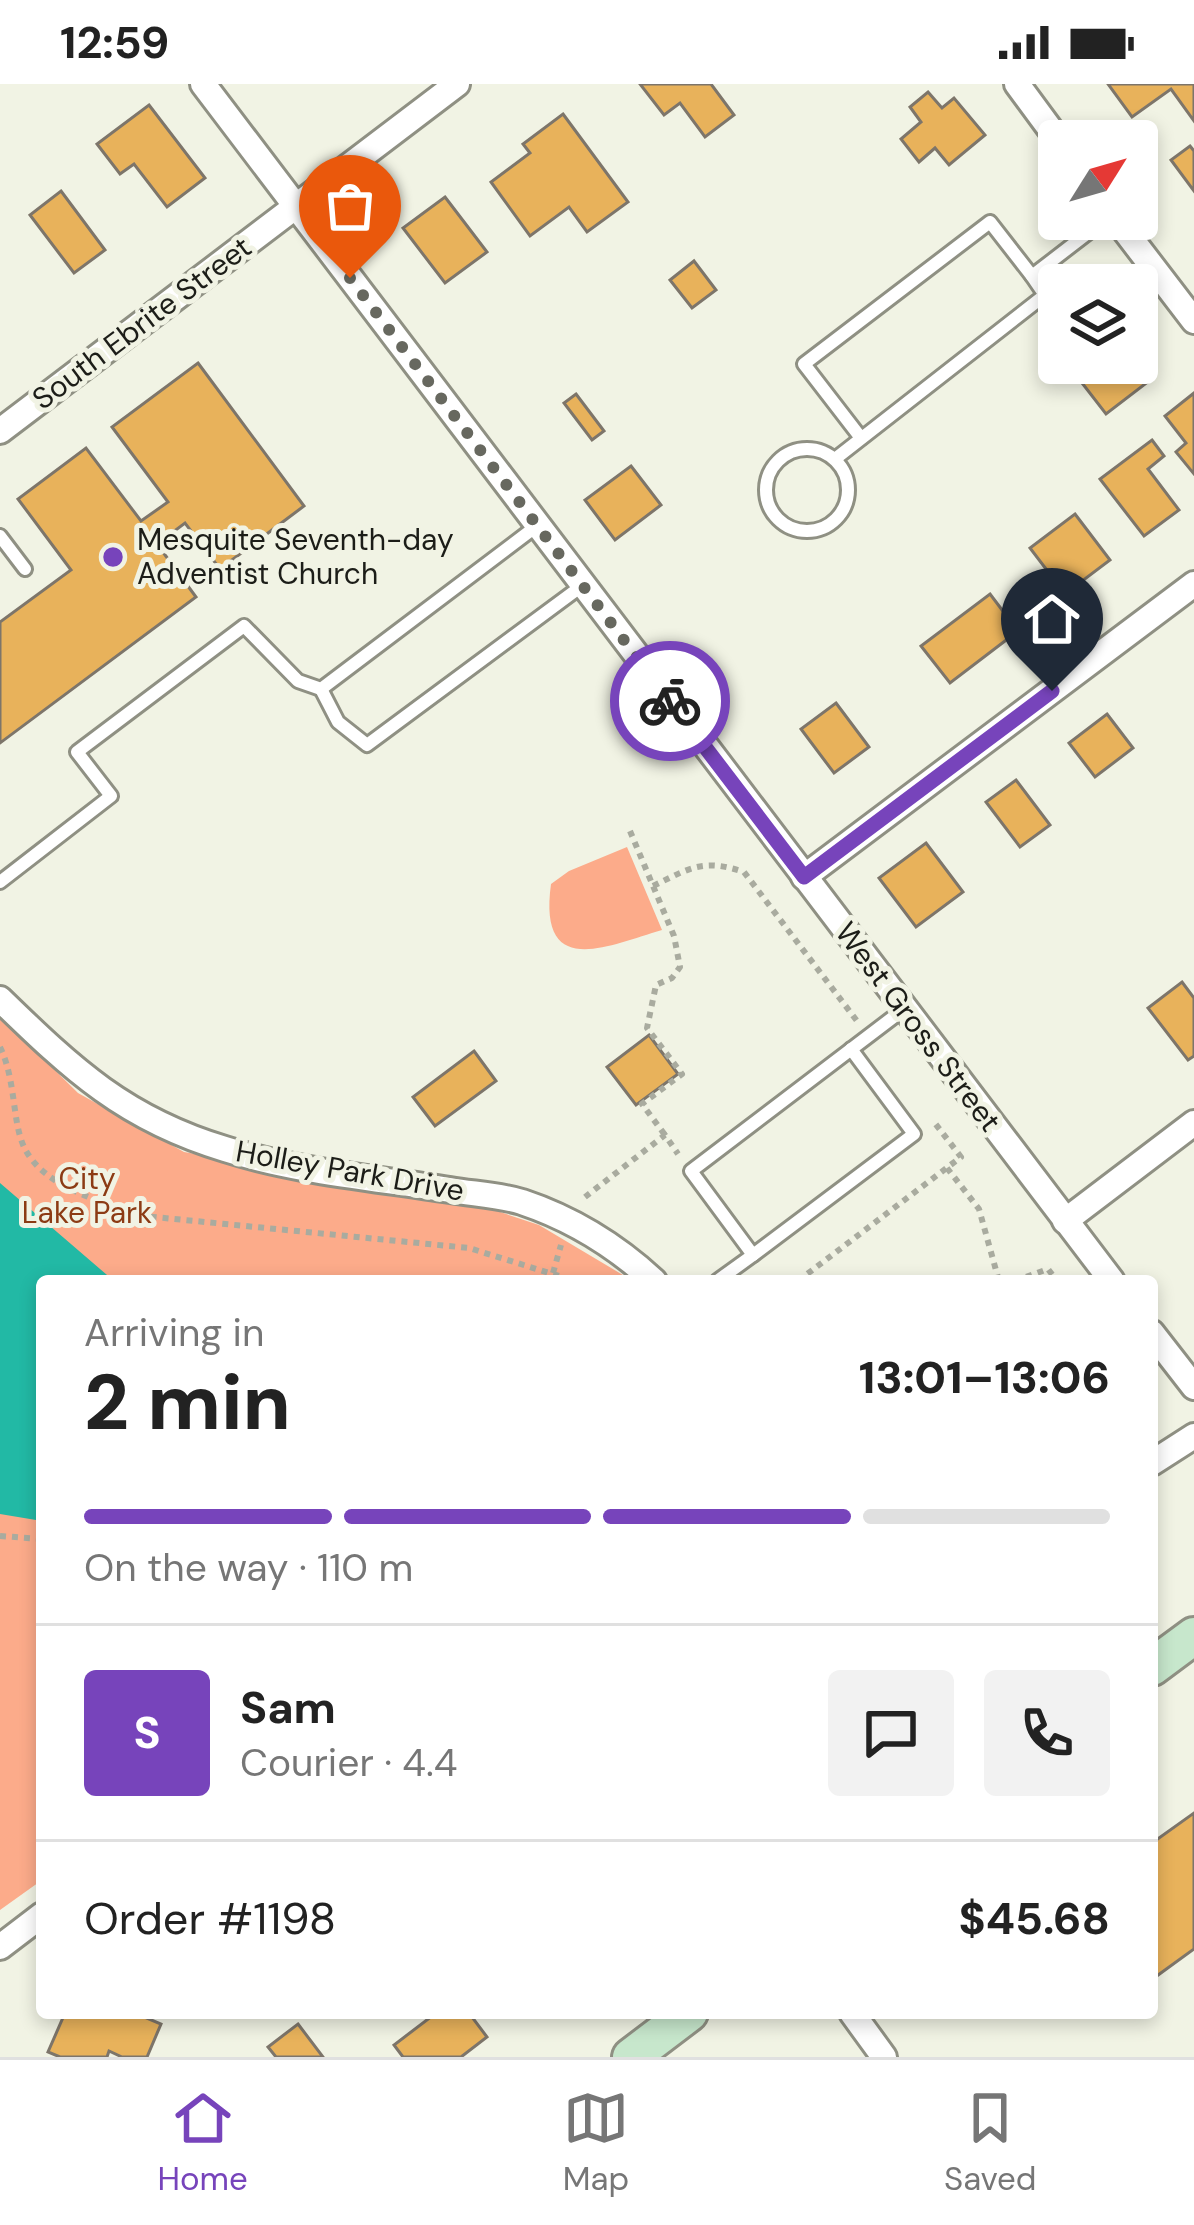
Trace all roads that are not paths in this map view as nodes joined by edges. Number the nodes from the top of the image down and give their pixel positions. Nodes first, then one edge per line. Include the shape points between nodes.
1 (202, 84) edge
2 (457, 84) edge
3 (1017, 84) edge
4 (1044, 120) edge
5 (296, 207) junction
6 (1078, 240) edge
7 (1132, 240) edge
8 (1031, 276) junction
9 (1194, 321) edge
10 (0, 431) edge
11 (861, 438) junction
12 (835, 459) junction
13 (538, 525) junction
14 (0, 536) edge
15 (26, 569) dead end
16 (1194, 584) edge
17 (583, 585) junction
18 (321, 689) junction
19 (804, 877) junction
20 (0, 882) edge
21 (0, 999) edge
22 (904, 1009) junction
23 (851, 1049) junction
24 (1194, 1123) edge
25 (1065, 1221) junction
26 (754, 1255) junction
27 (647, 1275) edge
28 (726, 1275) edge
29 (1107, 1275) edge
30 (1158, 1341) edge
31 (1194, 1387) edge
32 (1194, 1436) edge
33 (1158, 1459) edge
34 (1194, 1636) edge
35 (1158, 1663) edge
36 (36, 1920) edge
37 (0, 1947) edge
38 (681, 2019) edge
39 (856, 2019) edge
40 (632, 2057) edge
41 (884, 2057) edge

1 - 5 street, West Gross Street
2 - 5 street, South Ebrite Street
3 - 4 street
5 - 10 street, South Ebrite Street
5 - 13 street, West Gross Street
6 - 8 lane
7 - 9 street
8 - 11 lane via 1045,295
8 - 11 lane via 990,222 805,364
11 - 12 lane
12 - 12 lane via 848,490 840,514 806,532 780,521 766,497 779,459 804,448
13 - 17 street, West Gross Street
13 - 18 lane
14 - 15 lane
16 - 19 street
17 - 18 lane via 367,746 338,722
17 - 19 street, West Gross Street
18 - 20 lane via 298,681 244,626 77,752 111,796
19 - 22 street, West Gross Street
21 - 27 street, Holley Park Drive via 73,1071 169,1129 275,1162 518,1201 616,1247
22 - 23 lane
22 - 25 street, West Gross Street
23 - 26 lane via 691,1172
23 - 26 lane via 914,1134
24 - 25 street
25 - 29 street, West Gross Street
26 - 28 lane
30 - 31 street
32 - 33 street
34 - 35 main road
36 - 37 street
38 - 40 main road
39 - 41 street

